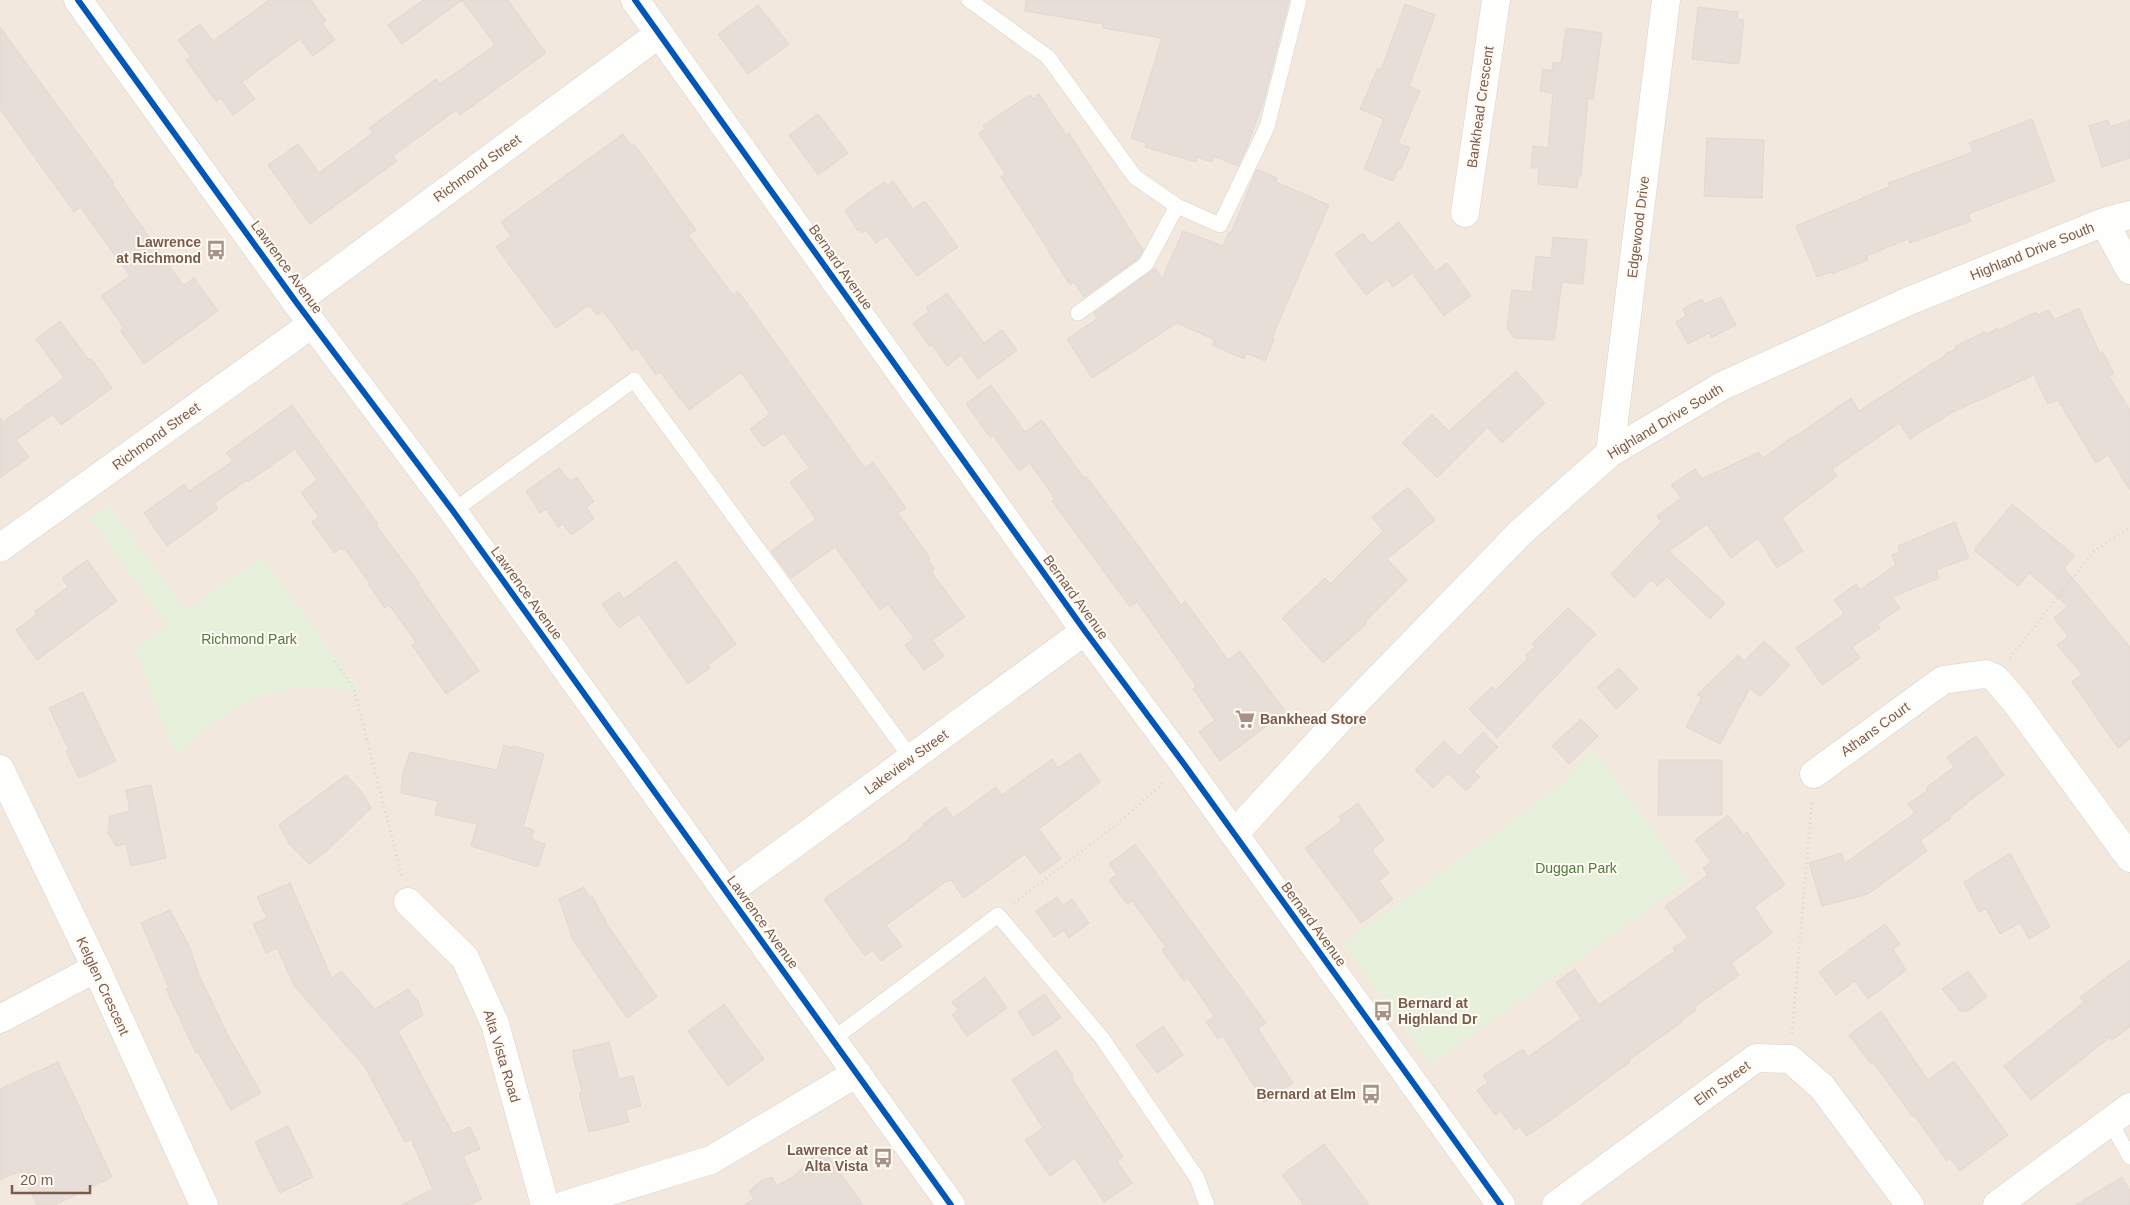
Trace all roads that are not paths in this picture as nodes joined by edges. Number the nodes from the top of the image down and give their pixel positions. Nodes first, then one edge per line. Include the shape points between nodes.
1 (78, 0) edge
2 (635, 0) edge
3 (969, 0) edge
4 (1300, 0) edge
5 (1496, 0) edge
6 (1666, 0) edge
7 (659, 34) junction
8 (1177, 206) junction
9 (1464, 213) dead end
10 (2130, 215) edge
11 (2104, 222) junction
12 (2130, 270) edge
13 (296, 302) junction
14 (1078, 313) dead end
15 (312, 324) junction
16 (1610, 453) junction
17 (453, 511) junction
18 (0, 548) edge
19 (1085, 631) junction
20 (911, 758) junction
21 (0, 769) edge
22 (1814, 774) road end
23 (1234, 834) junction
24 (2130, 858) edge
25 (727, 893) junction
26 (408, 902) road end
27 (96, 968) junction
28 (0, 1019) edge
29 (832, 1040) junction
30 (857, 1073) junction
31 (2120, 1114) edge
32 (2130, 1157) edge
33 (204, 1205) edge
34 (545, 1205) edge
35 (565, 1205) edge
36 (952, 1205) edge
37 (1207, 1205) edge
38 (1501, 1205) edge
39 (1556, 1205) edge
40 (1910, 1205) edge
41 (1997, 1205) edge

1 - 13 street, Lawrence Avenue
2 - 7 street, Bernard Avenue
3 - 8 lane via 1048,58 1135,177
4 - 8 lane via 1267,127 1220,225
5 - 9 street, Bankhead Crescent
6 - 16 street, Edgewood Drive
7 - 13 street, Richmond Street
7 - 19 street, Bernard Avenue
8 - 14 lane via 1146,264
10 - 11 street, Highland Drive South
11 - 12 street
11 - 16 street, Highland Drive South via 1909,302 1722,386
13 - 15 street, Lawrence Avenue
15 - 17 street, Lawrence Avenue
15 - 18 street, Richmond Street
16 - 23 street, Highland Drive South via 1521,532 1351,707
17 - 20 lane via 634,380
17 - 25 street, Lawrence Avenue
19 - 20 street, Lakeview Street
19 - 23 street, Bernard Avenue
20 - 25 street, Lakeview Street
21 - 27 street, Kelglen Crescent
22 - 24 street, Athans Court via 1943,680 1986,674 1995,678 2016,701
23 - 38 street, Bernard Avenue
25 - 29 street, Lawrence Avenue
26 - 34 street, Alta Vista Road via 465,958 477,982 495,1024
27 - 28 street
27 - 33 street, Kelglen Crescent
29 - 30 street, Lawrence Avenue
29 - 37 lane via 998,915 1102,1038 1197,1178
30 - 35 street via 711,1160
30 - 36 street, Lawrence Avenue
31 - 32 lane
31 - 41 street
39 - 40 street, Elm Street via 1756,1058 1790,1059 1822,1087

